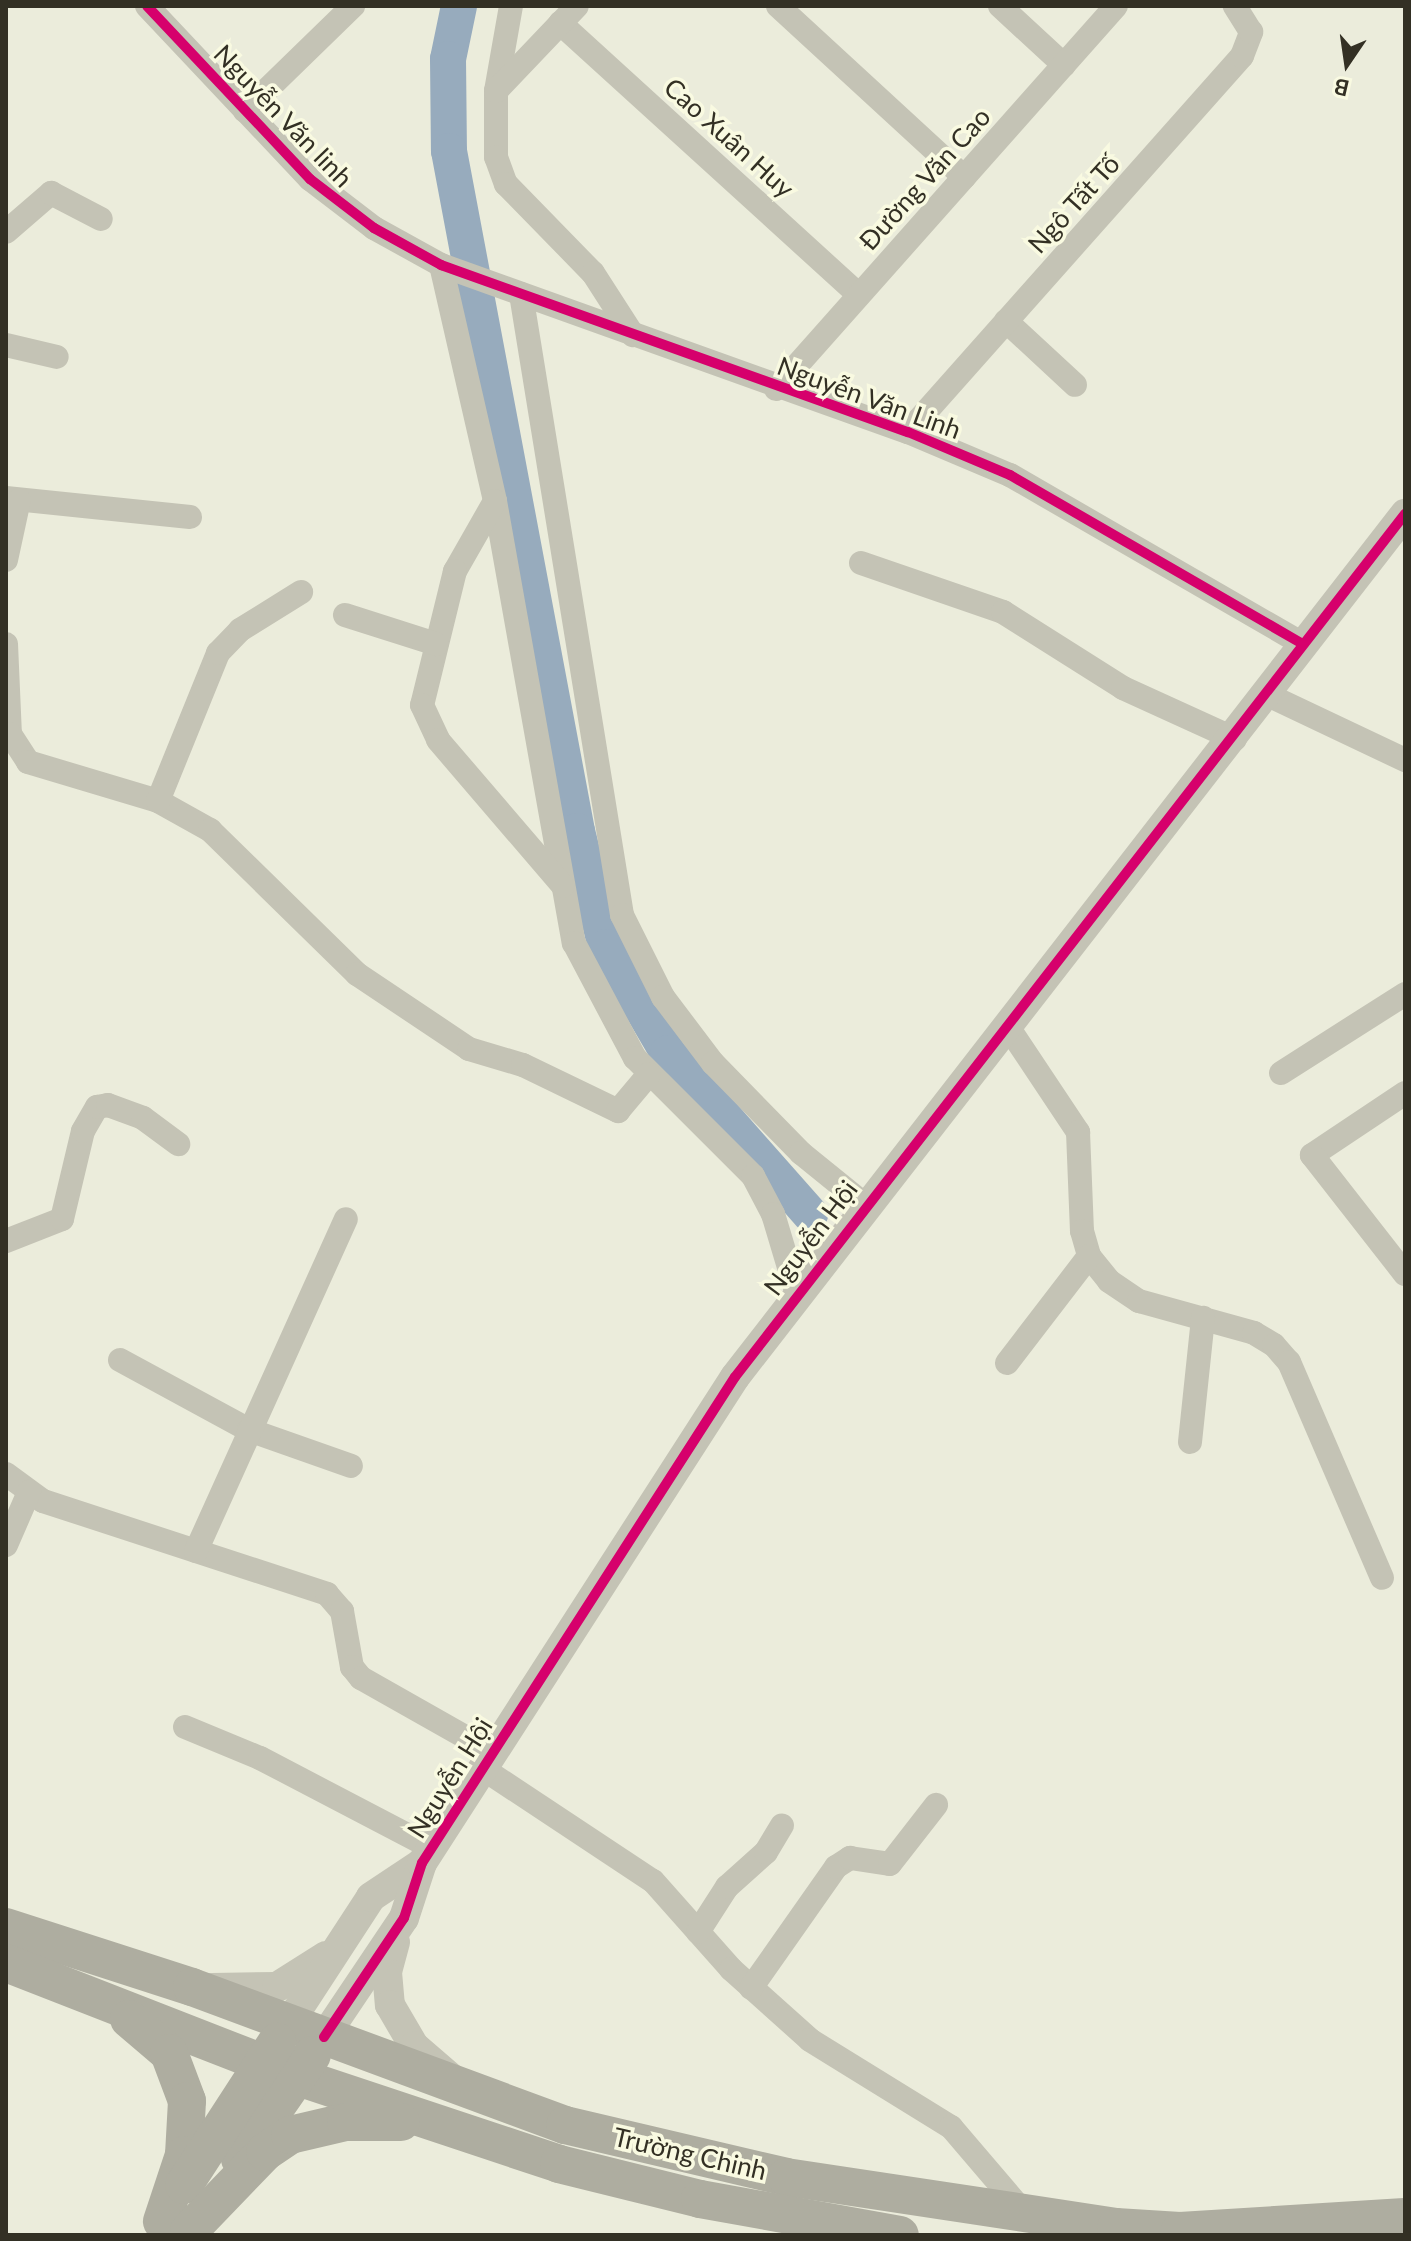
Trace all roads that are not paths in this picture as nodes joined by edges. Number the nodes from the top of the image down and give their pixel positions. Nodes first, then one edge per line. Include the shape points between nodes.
1 (147, 6) edge
2 (353, 6) edge
3 (511, 6) edge
4 (778, 6) edge
5 (1000, 6) edge
6 (1116, 6) edge
7 (1235, 6) edge
8 (568, 14) edge
9 (1064, 65) junction
10 (496, 91) junction
11 (245, 111) junction
12 (964, 177) junction
13 (101, 219) dead end
14 (6, 232) edge
15 (441, 265) junction
16 (521, 294) junction
17 (859, 295) junction
18 (1006, 321) junction
19 (633, 335) junction
20 (6, 345) edge
21 (57, 357) dead end
22 (1075, 385) dead end
23 (776, 389) junction
24 (908, 432) junction
25 (12, 499) edge
26 (495, 501) junction
27 (1405, 514) edge
28 (190, 517) dead end
29 (6, 560) edge
30 (861, 563) dead end
31 (301, 592) dead end
32 (345, 615) dead end
33 (6, 644) edge
34 (436, 644) junction
35 (1303, 644) junction
36 (1268, 695) junction
37 (1235, 739) junction
38 (1405, 760) edge
39 (158, 801) junction
40 (564, 888) junction
41 (1405, 994) edge
42 (1010, 1030) junction
43 (1281, 1073) dead end
44 (649, 1074) junction
45 (1405, 1093) edge
46 (178, 1144) dead end
47 (864, 1204) junction
48 (346, 1219) dead end
49 (6, 1241) edge
50 (1089, 1256) junction
51 (1405, 1274) edge
52 (797, 1294) junction
53 (1203, 1318) junction
54 (120, 1360) dead end
55 (1007, 1363) dead end
56 (249, 1430) junction
57 (1190, 1442) dead end
58 (351, 1466) dead end
59 (6, 1474) edge
60 (29, 1492) junction
61 (6, 1545) edge
62 (196, 1551) junction
63 (1382, 1578) dead end
64 (185, 1727) dead end
65 (487, 1760) junction
66 (936, 1805) dead end
67 (782, 1825) dead end
68 (427, 1855) junction
69 (404, 1918) junction
70 (6, 1927) edge
71 (698, 1932) junction
72 (340, 1944) junction
73 (6, 1963) edge
74 (72, 1985) junction
75 (192, 1987) junction
76 (751, 1988) junction
77 (289, 2023) junction
78 (324, 2037) junction
79 (264, 2063) junction
80 (298, 2077) junction
81 (466, 2112) junction
82 (1405, 2217) edge
83 (1028, 2218) junction
84 (173, 2231) edge
85 (900, 2235) edge

1 - 11 street, Nguyễn Văn linh
2 - 11 street
3 - 10 street
4 - 12 street
5 - 9 street
6 - 9 street, Đường Văn Cao
7 - 18 street, Ngô Tất Tố via 1251,32 1242,56
8 - 10 street
8 - 17 street, Cao Xuân Huy
9 - 12 street, Đường Văn Cao
10 - 19 street via 496,157 506,184 593,273
11 - 15 street, Nguyễn Văn linh via 349,214
12 - 17 street, Đường Văn Cao
13 - 14 street via 51,193
15 - 16 street, Nguyễn Văn Linh
15 - 26 street
16 - 19 street, Nguyễn Văn Linh
16 - 47 street via 622,915 663,997 713,1063 801,1153
17 - 23 street, Đường Văn Cao
18 - 22 street
18 - 24 street, Ngô Tất Tố
19 - 23 street, Nguyễn Văn Linh
20 - 21 street
23 - 24 street, Nguyễn Văn Linh
24 - 35 street, Nguyễn Văn Linh via 1010,475
25 - 28 street
25 - 29 street
26 - 34 street via 455,571
26 - 40 street
27 - 35 street, Nguyễn Hội
30 - 37 street via 1003,612 1123,688
31 - 39 street via 240,630 218,653
32 - 34 street
33 - 39 street via 10,734 28,762
34 - 40 street via 423,689 426,720
35 - 36 street, Nguyễn Hội
36 - 37 street, Nguyễn Hội
36 - 38 street
37 - 42 street, Nguyễn Hội
39 - 44 street via 210,830 318,941 434,1030 618,1111
40 - 44 street via 574,943 615,1026
41 - 43 street
42 - 47 street, Nguyễn Hội
42 - 50 street via 1078,1132 1082,1231
44 - 52 street via 753,1176 773,1214
45 - 51 street via 1312,1155
46 - 49 street via 143,1118 108,1105 97,1107 83,1131 62,1219
47 - 52 street, Nguyễn Hội
48 - 56 street
50 - 53 street via 1109,1281 1139,1301
50 - 55 street
52 - 65 street, Nguyễn Hội via 735,1377
53 - 57 street
53 - 63 street via 1254,1333 1289,1362
54 - 56 street
56 - 58 street
56 - 62 street
59 - 60 street
60 - 61 street
60 - 62 street
62 - 65 street via 327,1594 342,1611 352,1667 361,1678
64 - 68 street via 260,1758
65 - 68 street, Nguyễn Hội
65 - 71 street via 653,1881
66 - 76 street via 890,1864 859,1857 836,1867
67 - 71 street via 766,1852 727,1887
68 - 69 street, Nguyễn Hội
68 - 72 street, Nguyễn Hội via 371,1897
69 - 78 street, Nguyễn Hội
69 - 81 street via 387,1972 390,2005 414,2046
70 - 75 highway, Trường Chinh
71 - 76 street
72 - 75 street via 277,1987
72 - 77 street, Nguyễn Hội
73 - 74 highway, Trường Chinh
74 - 79 highway, Trường Chinh
74 - 84 highway via 147,2029 181,2074 187,2101
75 - 77 highway, Trường Chinh
76 - 83 street via 835,2057 951,2127
77 - 78 highway, Trường Chinh
77 - 79 highway, Nguyễn Hội
78 - 80 highway, Nguyễn Hội
78 - 81 highway, Trường Chinh
79 - 80 highway, Trường Chinh
79 - 84 highway, Nguyễn Hội
80 - 81 highway, Trường Chinh
80 - 84 highway, Nguyễn Hội
81 - 83 highway, Trường Chinh via 565,2125 719,2162
81 - 84 highway via 303,2131 265,2152
81 - 85 highway, Trường Chinh via 626,2182
82 - 83 highway, Trường Chinh via 1180,2231

